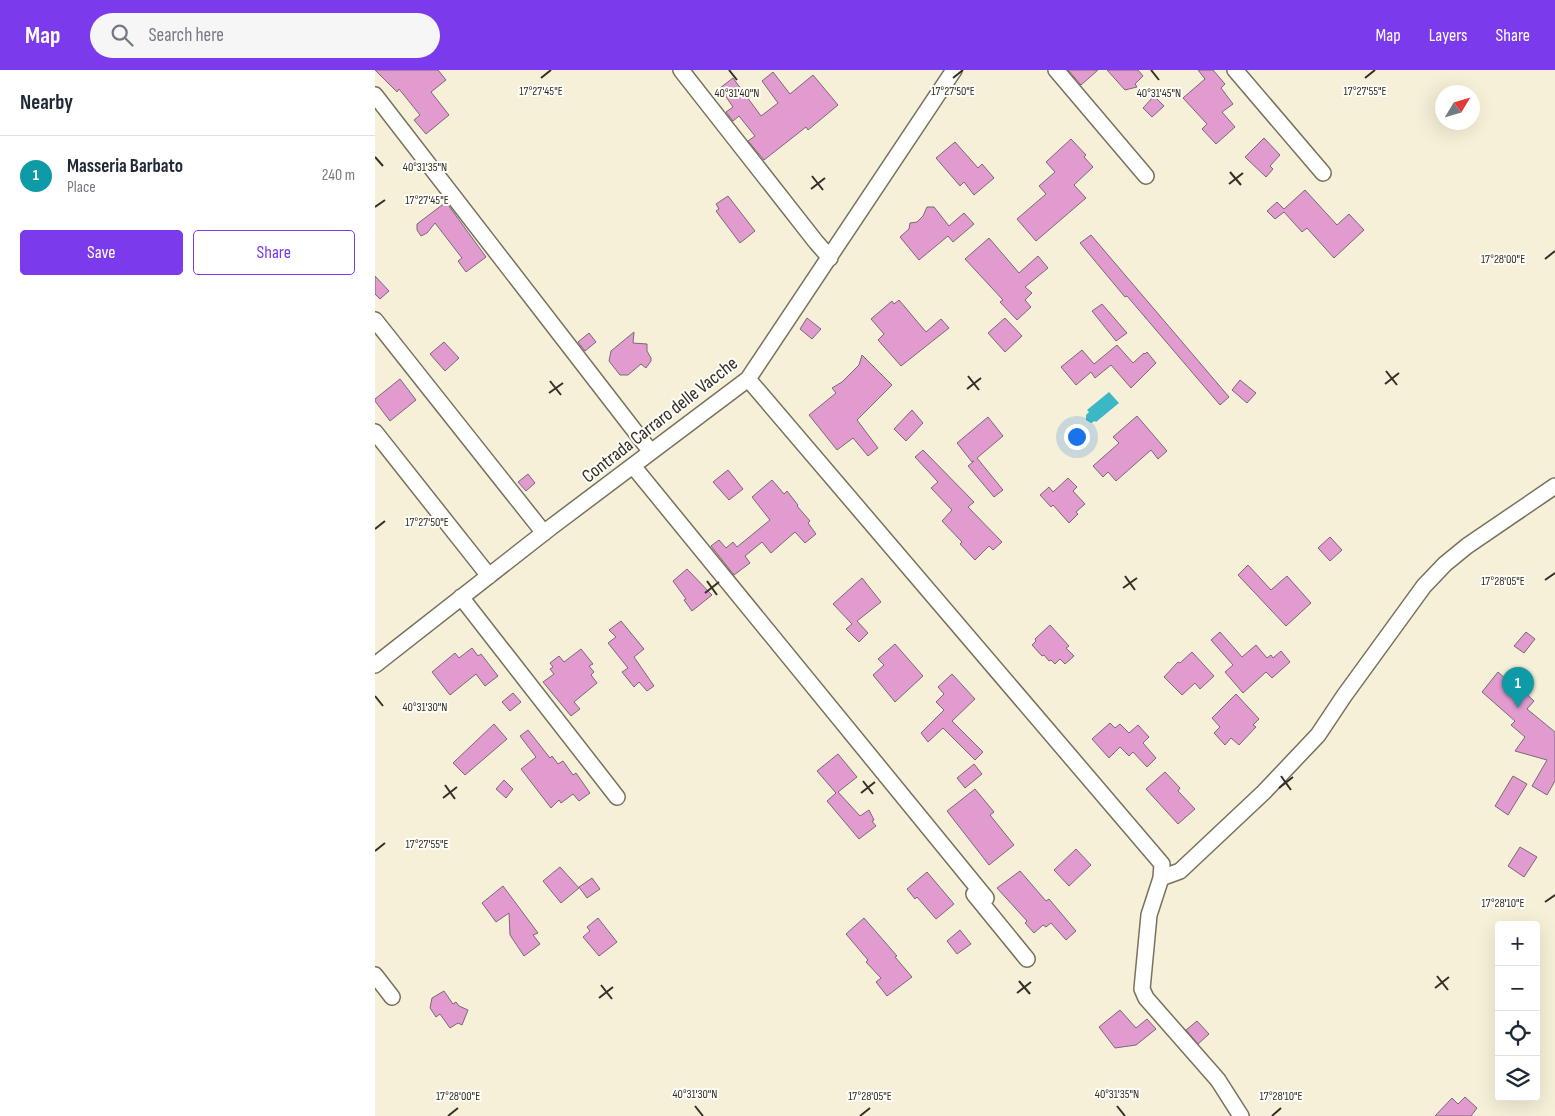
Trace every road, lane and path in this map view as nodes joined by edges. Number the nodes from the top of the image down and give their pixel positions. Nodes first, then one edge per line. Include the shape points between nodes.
1 (681, 70) edge
2 (953, 70) edge
3 (1056, 70) edge
4 (1235, 70) edge
5 (375, 96) edge
6 (1323, 174) dead end
7 (1146, 176) dead end
8 (830, 258) junction
9 (375, 320) edge
10 (749, 379) junction
11 (375, 432) edge
12 (651, 452) junction
13 (633, 466) junction
14 (1555, 486) edge
15 (544, 533) junction
16 (489, 576) junction
17 (461, 597) junction
18 (375, 664) edge
19 (617, 797) dead end
20 (946, 849) junction
21 (1161, 878) junction
22 (986, 898) dead end
23 (1027, 959) dead end
24 (375, 975) edge
25 (392, 997) dead end
26 (1241, 1116) edge

1 - 8 street
2 - 8 street, Contrada Carraro delle Vacche
3 - 7 street
4 - 6 street
5 - 12 street
8 - 10 street, Contrada Carraro delle Vacche
9 - 15 street
10 - 12 street, Contrada Carraro delle Vacche
10 - 21 street via 1162,864
11 - 16 street
12 - 13 street, Contrada Carraro delle Vacche
13 - 15 street, Contrada Carraro delle Vacche
13 - 20 street
14 - 21 street via 1445,564 1424,586 1318,735 1264,792 1180,871
15 - 16 street, Contrada Carraro delle Vacche
16 - 17 street, Contrada Carraro delle Vacche
17 - 18 street, Contrada Carraro delle Vacche
17 - 19 street
20 - 22 street
20 - 23 street via 950,866
21 - 26 street via 1149,914 1142,989 1145,998 1218,1080
24 - 25 street

